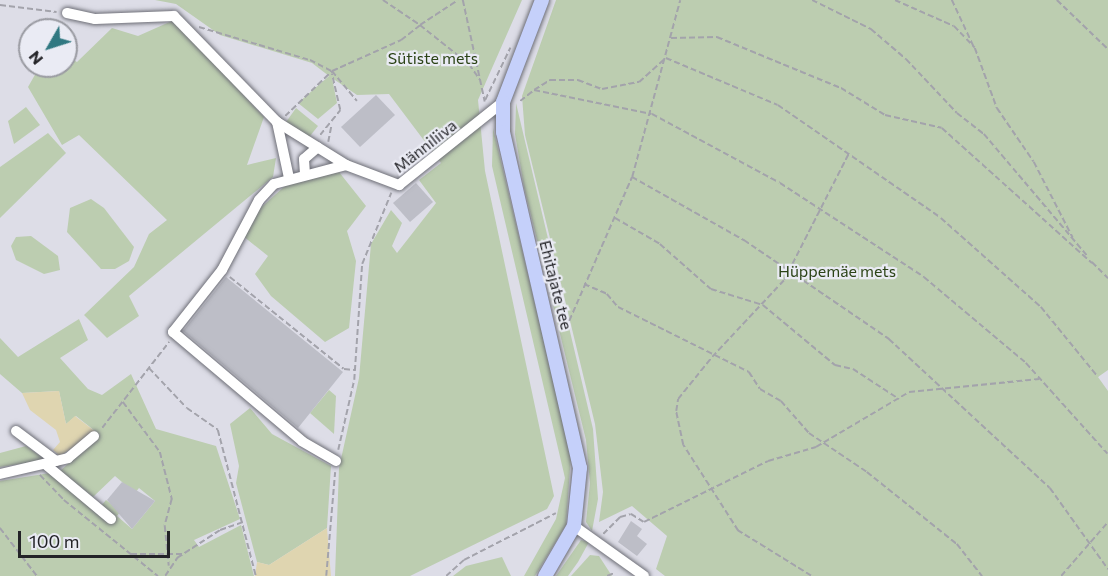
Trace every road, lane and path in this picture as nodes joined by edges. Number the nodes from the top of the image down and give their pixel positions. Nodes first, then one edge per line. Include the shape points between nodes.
1 (383, 0) edge
2 (458, 0) edge
3 (463, 0) edge
4 (542, 0) edge
5 (680, 0) edge
6 (812, 0) edge
7 (895, 0) edge
8 (952, 0) edge
9 (1058, 0) edge
10 (0, 5) edge
11 (67, 13) joint
12 (182, 22) junction
13 (420, 25) junction
14 (671, 38) junction
15 (513, 40) dead end
16 (975, 48) junction
17 (1108, 49) edge
18 (666, 58) junction
19 (332, 71) junction
20 (480, 80) junction
21 (534, 90) junction
22 (520, 100) dead end
23 (357, 101) dead end
24 (484, 101) junction
25 (503, 102) junction
26 (487, 113) junction
27 (652, 114) junction
28 (279, 124) junction
29 (332, 125) junction
30 (319, 148) junction
31 (849, 153) junction
32 (346, 165) junction
33 (305, 174) junction
34 (632, 177) junction
35 (289, 178) junction
36 (395, 184) junction
37 (820, 209) junction
38 (615, 218) junction
39 (1074, 241) junction
40 (1092, 263) junction
41 (788, 269) junction
42 (222, 270) junction
43 (1108, 278) edge
44 (584, 284) junction
45 (763, 305) junction
46 (569, 321) dead end
47 (173, 336) junction
48 (712, 357) junction
49 (150, 368) junction
50 (355, 370) junction
51 (1098, 377) dead end
52 (1040, 379) junction
53 (939, 389) junction
54 (900, 399) junction
55 (123, 402) junction
56 (16, 431) dead end
57 (94, 436) joint
58 (823, 443) junction
59 (1108, 454) edge
60 (336, 461) junction
61 (45, 464) junction
62 (0, 474) edge
63 (711, 489) junction
64 (556, 513) dead end
65 (111, 519) dead end
66 (244, 522) junction
67 (1108, 522) edge
68 (574, 526) junction
69 (0, 528) edge
70 (597, 542) junction
71 (1094, 544) junction
72 (184, 553) junction
73 (130, 554) junction
74 (168, 555) junction
75 (169, 566) junction
76 (1108, 569) edge
77 (614, 573) dead end
78 (37, 576) edge
79 (158, 576) edge
80 (165, 576) edge
81 (256, 576) edge
82 (326, 576) edge
83 (446, 576) edge
84 (545, 576) edge
85 (607, 576) edge
86 (644, 576) edge
87 (811, 576) edge
88 (982, 576) edge
89 (1061, 576) edge

1 - 13 path
2 - 13 path
3 - 20 path
4 - 25 main road, Ehitajate tee
5 - 14 path
6 - 39 path via 871,29 906,59 984,134
7 - 16 path via 954,26
8 - 16 path
9 - 17 path
10 - 11 path
11 - 12 street via 95,19 160,14
12 - 19 path via 268,45
12 - 28 street, Männiliiva
13 - 19 path via 402,40
13 - 20 path via 469,64
14 - 18 path
14 - 40 path via 717,37 841,88 885,115 942,128
15 - 24 path
16 - 39 path via 997,108 1034,162
18 - 21 path via 639,82 602,89 578,80 549,80
18 - 27 path
18 - 31 path via 778,105
19 - 23 path
19 - 28 path via 297,100
19 - 29 path via 340,110
20 - 24 path
21 - 22 path
21 - 27 path
24 - 26 path
25 - 26 street, Männiliiva
25 - 68 main road, Ehitajate tee via 507,157 580,468
26 - 36 street, Männiliiva via 438,159
27 - 34 path
27 - 37 path
28 - 30 street, Männiliiva
28 - 35 street
29 - 30 path
29 - 30 path
30 - 32 street, Männiliiva
30 - 33 street via 304,159
31 - 37 path
31 - 51 path via 942,218 1041,307
32 - 33 street
32 - 36 street, Männiliiva
33 - 35 street
34 - 38 path
34 - 41 path
35 - 42 street via 274,184 259,200
36 - 50 path via 367,242 362,264
37 - 41 path
37 - 52 path via 924,277
38 - 44 path
38 - 45 path via 678,258 711,289
39 - 40 path
40 - 43 path
41 - 45 path
41 - 53 path via 888,339
42 - 47 street
42 - 50 path via 344,369
44 - 46 path
44 - 48 path via 607,294 618,307
45 - 48 path
45 - 54 path via 835,365 853,369
47 - 49 path
47 - 60 street via 302,441
48 - 58 path via 749,372 760,389 781,401
48 - 63 path via 678,399 676,411 683,445
49 - 55 path
49 - 66 path via 188,408 218,430
50 - 60 path
52 - 53 path
52 - 59 path
53 - 54 path via 909,392
53 - 71 path via 997,435 1050,488 1070,520
54 - 58 path
55 - 57 path
55 - 74 path via 160,452 172,499 165,526
56 - 61 street
57 - 61 street via 84,447
58 - 63 path via 768,461
58 - 88 path via 957,544
60 - 82 path
61 - 62 street
61 - 65 street
61 - 73 path via 64,500
63 - 70 path via 644,522 630,514 620,517
63 - 87 path via 738,531
64 - 83 path via 464,560
66 - 72 path via 220,530
66 - 81 path
67 - 71 path
68 - 70 street
68 - 84 main road, Ehitajate tee
69 - 78 path
70 - 86 street
71 - 76 path
71 - 89 path
72 - 74 path
72 - 75 path
73 - 74 path
73 - 79 path
74 - 75 path
75 - 80 path
77 - 85 path

